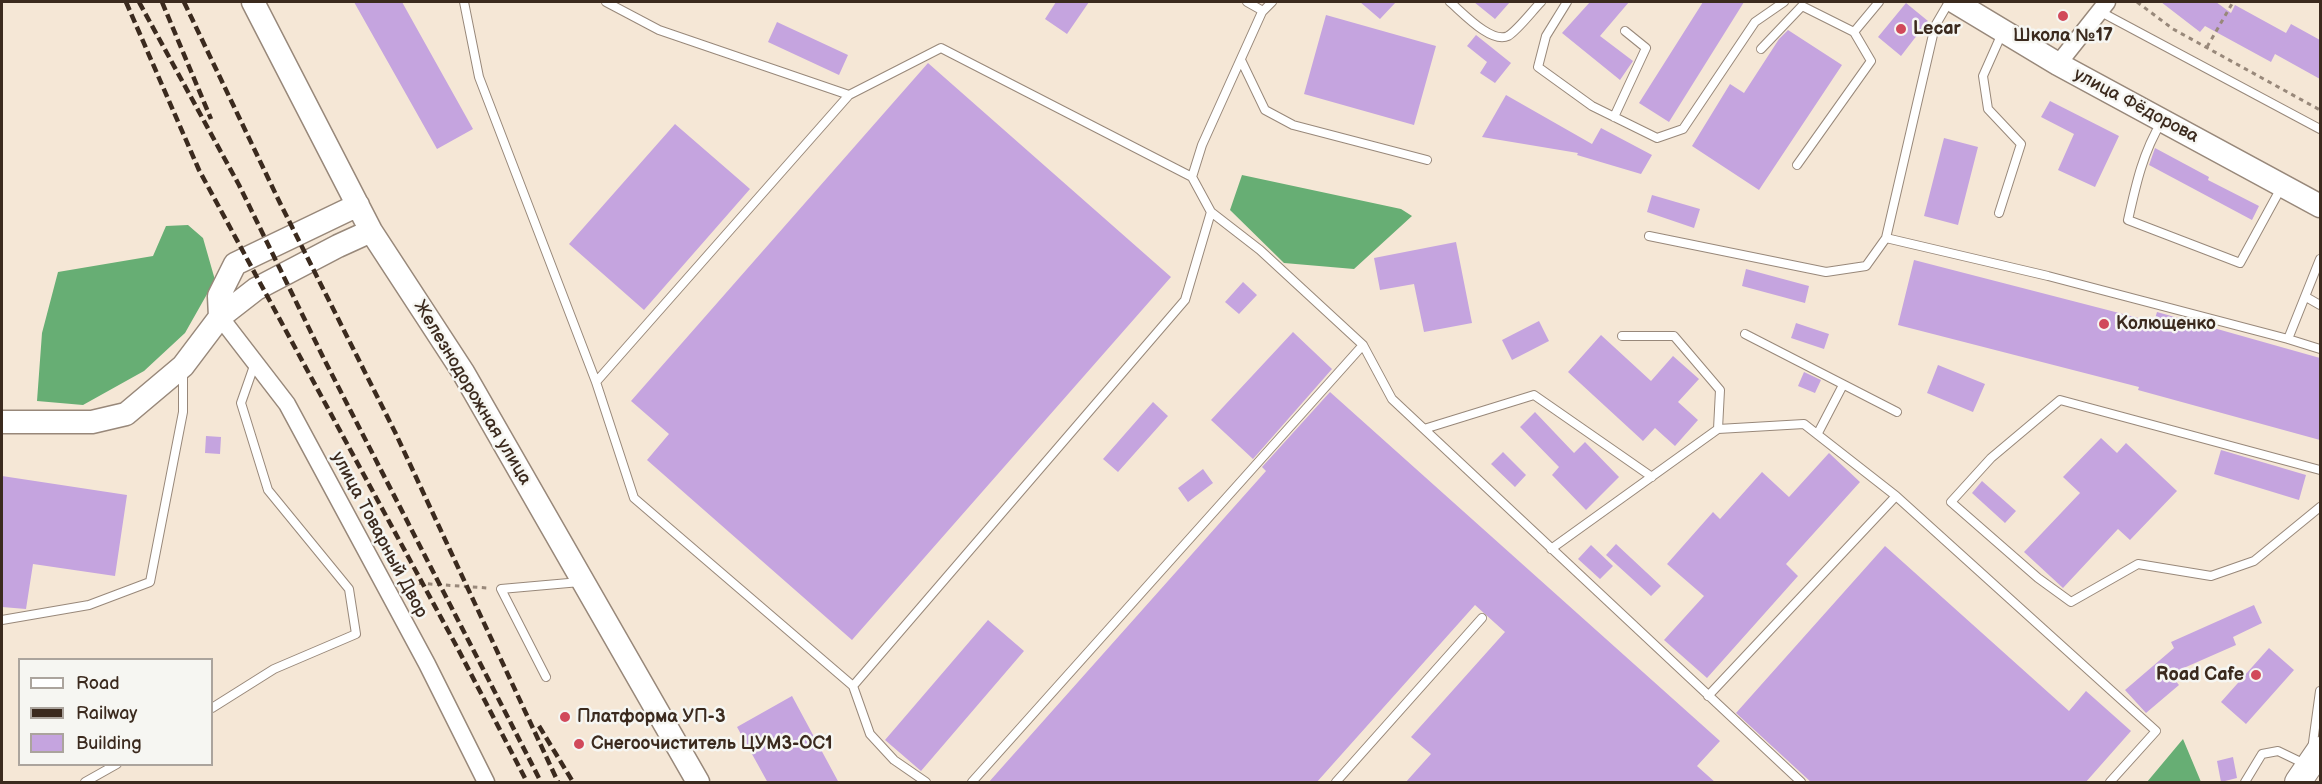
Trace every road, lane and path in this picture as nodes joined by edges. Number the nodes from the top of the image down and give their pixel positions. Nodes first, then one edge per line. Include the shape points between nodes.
1 (253, 2) edge
2 (464, 2) edge
3 (606, 2) edge
4 (1247, 2) edge
5 (1272, 2) edge
6 (1450, 2) edge
7 (1541, 2) edge
8 (1567, 2) edge
9 (1784, 2) edge
10 (1879, 2) edge
11 (1949, 2) edge
12 (1955, 2) edge
13 (2138, 2) edge
14 (2234, 2) edge
15 (2103, 6) edge
16 (1263, 11) junction
17 (1625, 31) dead end
18 (2003, 31) junction
19 (1854, 32) junction
20 (2207, 47) junction
21 (1761, 50) dead end
22 (1241, 60) junction
23 (2058, 64) junction
24 (2197, 64) junction
25 (849, 94) junction
26 (2320, 110) edge
27 (1614, 117) junction
28 (2162, 120) junction
29 (2320, 129) edge
30 (1427, 160) dead end
31 (1797, 165) dead end
32 (1192, 177) junction
33 (2283, 185) junction
34 (358, 205) junction
35 (2320, 206) edge
36 (1211, 212) junction
37 (1999, 213) dead end
38 (371, 231) junction
39 (1649, 236) dead end
40 (1886, 238) junction
41 (2320, 260) edge
42 (2306, 297) junction
43 (2320, 305) edge
44 (220, 317) junction
45 (1745, 334) dead end
46 (1622, 336) dead end
47 (2288, 339) junction
48 (1363, 345) junction
49 (2320, 349) edge
50 (255, 363) junction
51 (183, 366) junction
52 (596, 382) junction
53 (1843, 384) junction
54 (1897, 412) dead end
55 (2, 422) edge
56 (1424, 429) junction
57 (1718, 429) junction
58 (1818, 433) junction
59 (2320, 470) edge
60 (1652, 477) junction
61 (1896, 496) junction
62 (2320, 507) edge
63 (1551, 549) junction
64 (382, 581) junction
65 (583, 582) junction
66 (501, 589) junction
67 (1482, 618) dead end
68 (2, 620) edge
69 (546, 677) dead end
70 (853, 686) junction
71 (2320, 691) edge
72 (1708, 696) junction
73 (213, 707) edge
74 (115, 766) edge
75 (2309, 766) edge
76 (85, 783) edge
77 (486, 783) edge
78 (698, 783) edge
79 (926, 783) edge
80 (972, 783) edge
81 (1336, 783) edge
82 (1801, 783) edge
83 (2110, 783) edge
84 (2245, 783) edge

1 - 34 main road, Железнодорожная улица
2 - 52 lane via 479,77
3 - 25 lane via 659,30
4 - 16 lane
5 - 16 lane
6 - 7 lane via 1498,38 1508,35
8 - 27 lane via 1546,36 1538,67
9 - 27 lane via 1755,22 1683,129 1657,138
10 - 19 lane
11 - 40 lane via 1935,26
12 - 18 main road, улица Фёдорова
13 - 20 path via 2173,29
14 - 20 path
15 - 23 street
15 - 24 lane
16 - 22 lane
17 - 27 lane via 1646,48
18 - 23 main road, улица Фёдорова
18 - 37 lane via 1983,76 1988,109 2021,144
19 - 21 lane via 1802,6
19 - 31 lane via 1871,62
20 - 24 path
20 - 26 path
22 - 30 lane via 1265,110 1293,125
22 - 32 lane via 1202,145
23 - 28 main road, улица Фёдорова
24 - 29 lane
25 - 32 lane via 941,48
25 - 52 lane
28 - 33 main road, улица Фёдорова
28 - 33 lane via 2139,170 2128,220 2240,263
32 - 36 lane
33 - 35 main road, улица Фёдорова
34 - 38 main road, Железнодорожная улица
34 - 44 main road via 235,264 219,296
36 - 48 lane via 1260,250
36 - 70 lane via 1185,300
38 - 44 main road via 256,289
38 - 65 main road, Железнодорожная улица via 463,372
39 - 40 lane via 1826,272 1866,266
40 - 47 lane
41 - 42 lane
42 - 43 lane
42 - 47 lane
44 - 50 street, улица Товарный Двор
44 - 51 main road
45 - 53 lane
46 - 57 lane via 1674,336 1720,390
47 - 49 lane
48 - 56 lane via 1392,399
48 - 80 lane
50 - 64 street, улица Товарный Двор via 287,404
50 - 73 lane via 241,403 268,490 349,589 356,634 274,669
51 - 55 main road via 126,414 92,422
51 - 68 lane via 183,412 150,582 89,605
52 - 70 lane via 634,498
53 - 54 lane
53 - 58 lane
56 - 60 lane via 1534,395
56 - 63 lane
57 - 58 lane via 1804,424
57 - 60 lane
58 - 61 lane
59 - 62 lane via 2061,400 1991,458 1951,502 2071,602 2138,564 2211,576 2254,561
60 - 63 lane
61 - 72 lane
61 - 83 lane via 2156,731
63 - 72 lane
64 - 66 path
64 - 77 street, улица Товарный Двор
65 - 66 lane
65 - 78 main road, Железнодорожная улица
66 - 69 lane
67 - 81 lane
70 - 79 lane via 870,734 894,760
71 - 75 lane
72 - 82 lane
74 - 76 lane
75 - 84 lane via 2278,751 2262,754

